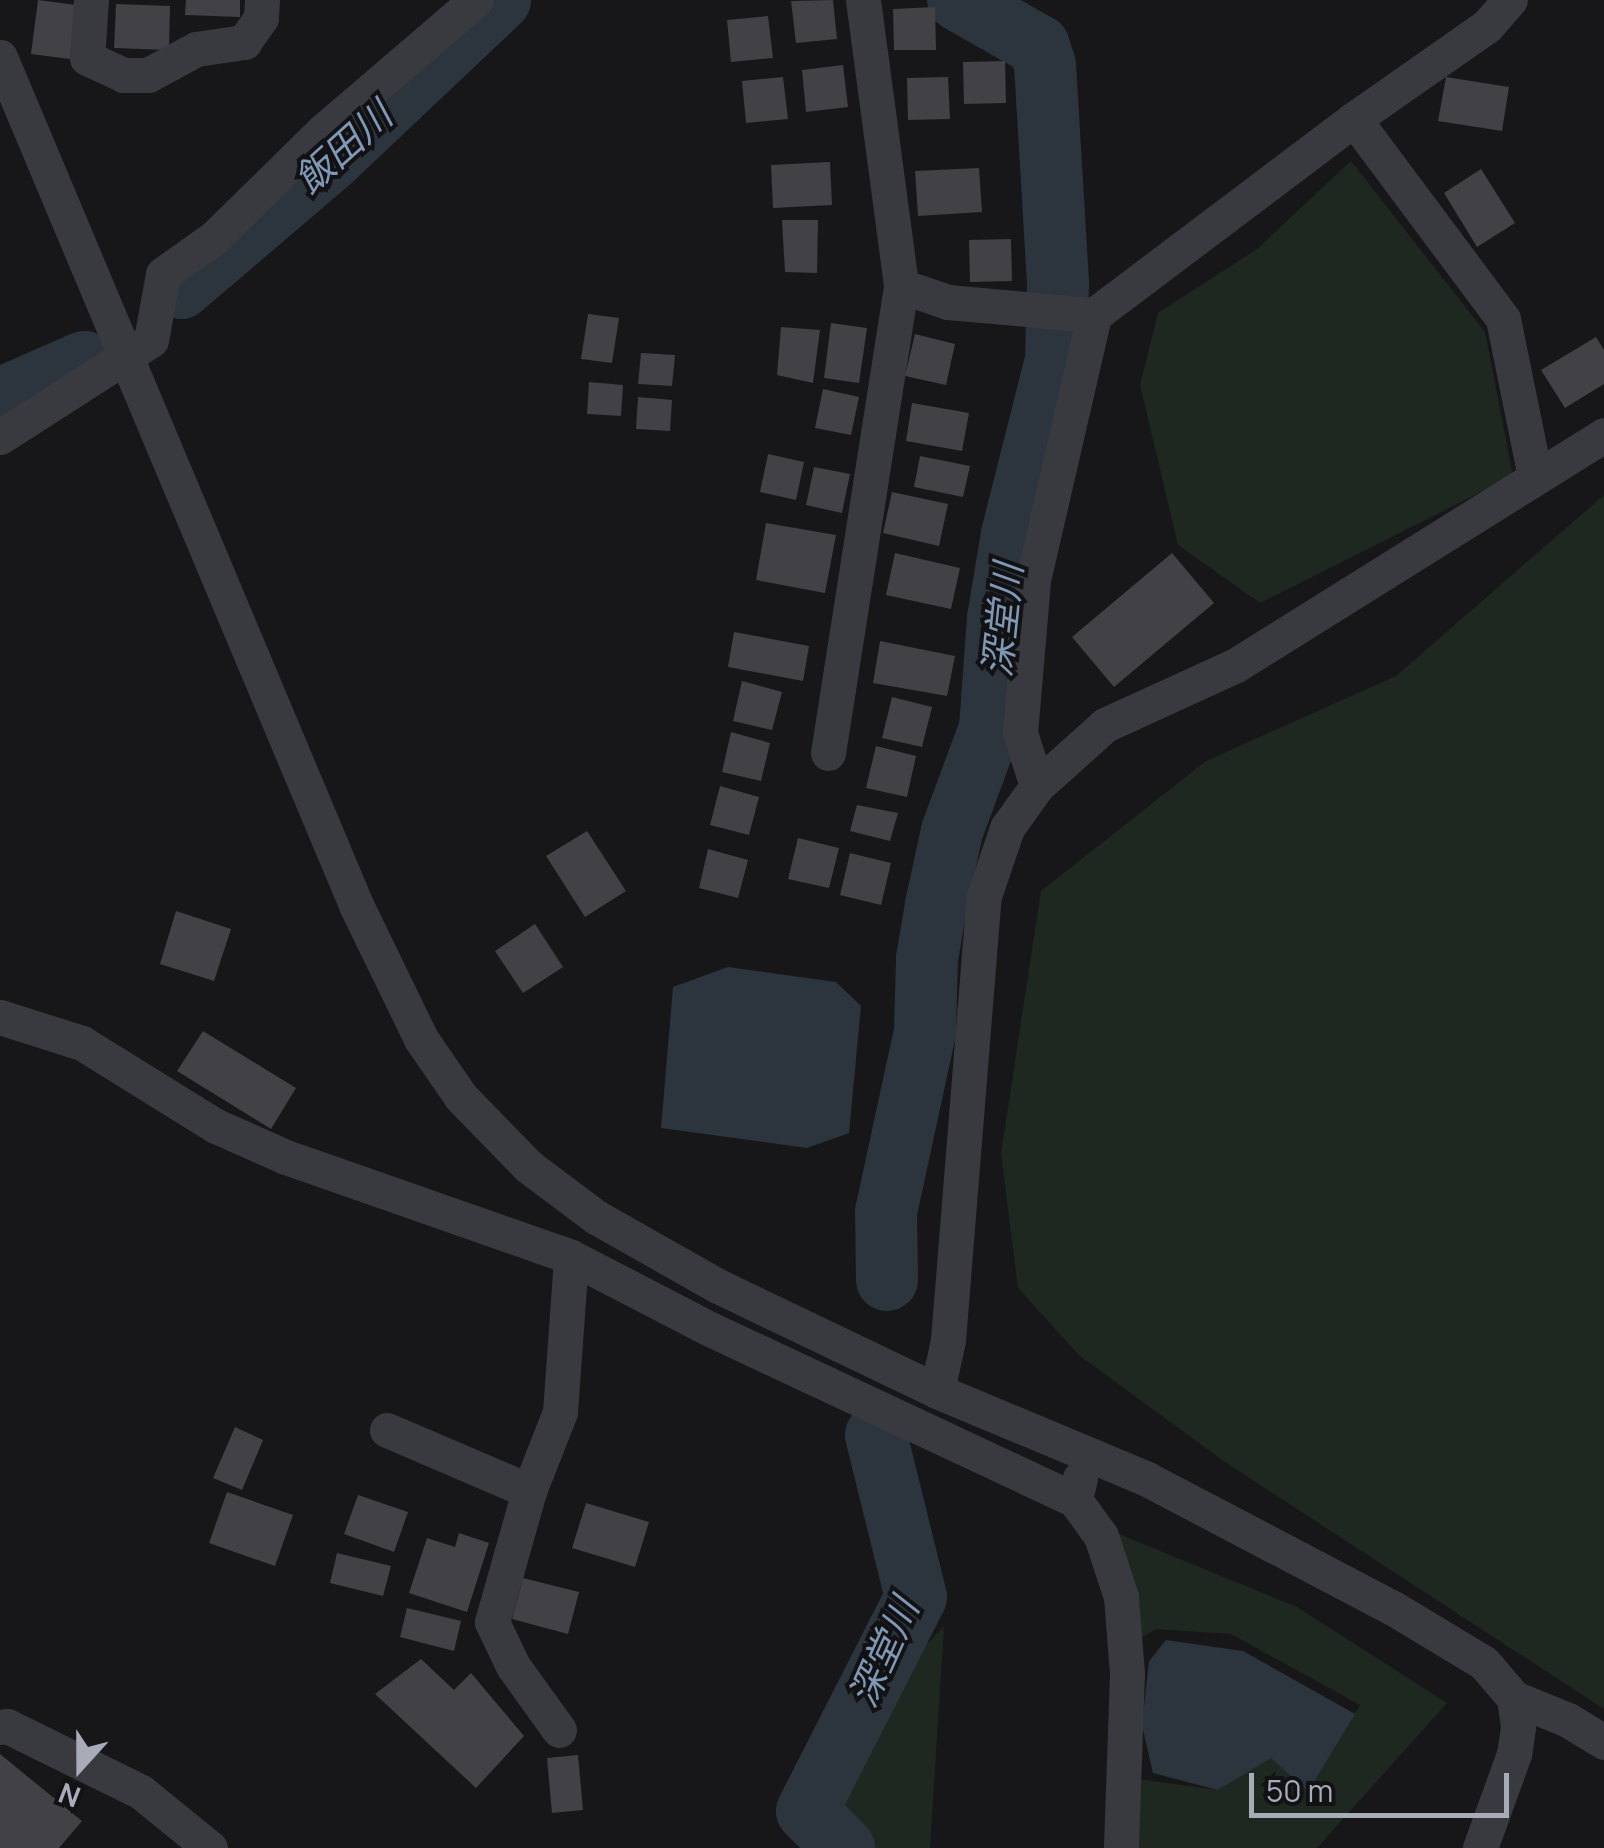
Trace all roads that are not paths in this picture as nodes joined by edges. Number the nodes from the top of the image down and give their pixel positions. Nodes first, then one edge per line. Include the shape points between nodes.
1 (91, 0) edge
2 (262, 0) edge
3 (476, 0) edge
4 (863, 0) edge
5 (1510, 0) edge
6 (0, 58) edge
7 (1354, 119) junction
8 (900, 286) junction
9 (1094, 315) junction
10 (128, 358) junction
11 (1604, 434) edge
12 (0, 437) edge
13 (1534, 476) junction
14 (828, 753) dead end
15 (1037, 786) junction
16 (0, 1017) edge
17 (572, 1256) junction
18 (937, 1392) junction
19 (386, 1430) dead end
20 (1086, 1453) junction
21 (529, 1490) junction
22 (1075, 1500) junction
23 (1514, 1698) junction
24 (0, 1728) edge
25 (558, 1730) dead end
26 (1604, 1742) edge
27 (210, 1848) edge
28 (1120, 1848) edge
29 (1480, 1848) edge

1 - 2 street via 87,58 122,75 148,75 196,49 244,42 261,18
3 - 10 street via 323,131 215,238 163,274 151,340
4 - 8 street
5 - 7 street via 1487,26
6 - 10 street
7 - 9 street
7 - 13 street via 1503,319
8 - 9 street via 948,302
8 - 14 street
9 - 15 street via 1033,580 1020,732
10 - 12 street
10 - 18 street via 357,906 421,1039 461,1098 528,1166 596,1217 718,1286
11 - 13 street
13 - 15 street via 1236,665 1104,725
15 - 18 street via 1007,828 984,896 948,1340
16 - 17 street via 82,1043 216,1126 286,1158
17 - 21 street via 560,1412
17 - 22 street via 710,1330
18 - 20 street
19 - 21 street
20 - 22 street
20 - 23 street via 1393,1608 1484,1663
21 - 25 street via 492,1622
22 - 28 street via 1101,1536 1121,1596 1127,1674
23 - 26 street
23 - 29 street via 1514,1754
24 - 27 street via 141,1792

